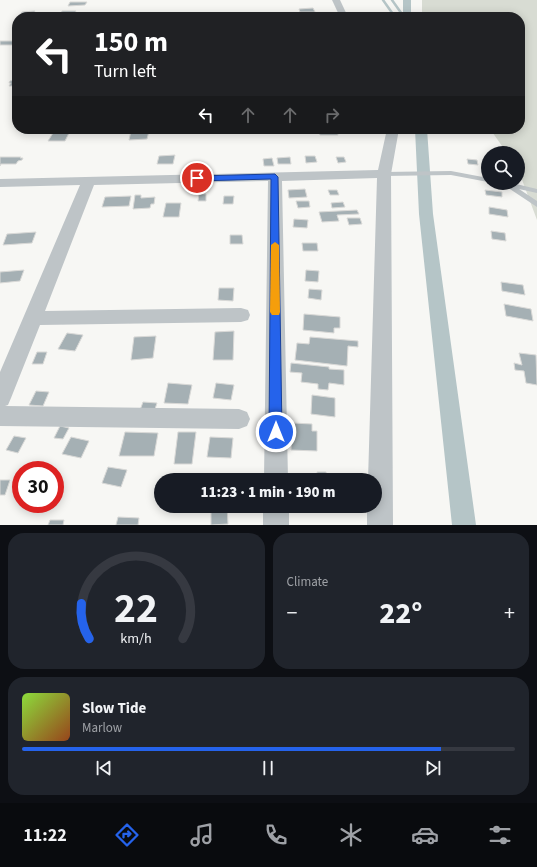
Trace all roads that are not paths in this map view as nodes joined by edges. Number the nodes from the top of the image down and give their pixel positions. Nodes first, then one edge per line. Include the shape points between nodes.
1 (336, 0) edge
2 (342, 12) edge
3 (393, 134) edge
4 (390, 174) junction
5 (275, 177) junction
6 (481, 179) edge
7 (89, 181) junction
8 (0, 183) edge
9 (525, 188) edge
10 (514, 190) edge
11 (537, 191) edge
12 (537, 206) edge
13 (241, 315) dead end
14 (32, 318) junction
15 (0, 398) edge
16 (0, 416) edge
17 (239, 418) dead end
18 (276, 473) edge
19 (276, 513) edge
20 (276, 525) edge
21 (380, 525) edge

1 - 2 street
3 - 4 street
4 - 5 street
4 - 6 lane via 452,173
4 - 21 street
5 - 7 street
5 - 18 street
7 - 8 street
7 - 14 street
9 - 11 lane
10 - 12 lane
13 - 14 street
14 - 15 street
16 - 17 street
19 - 20 street

